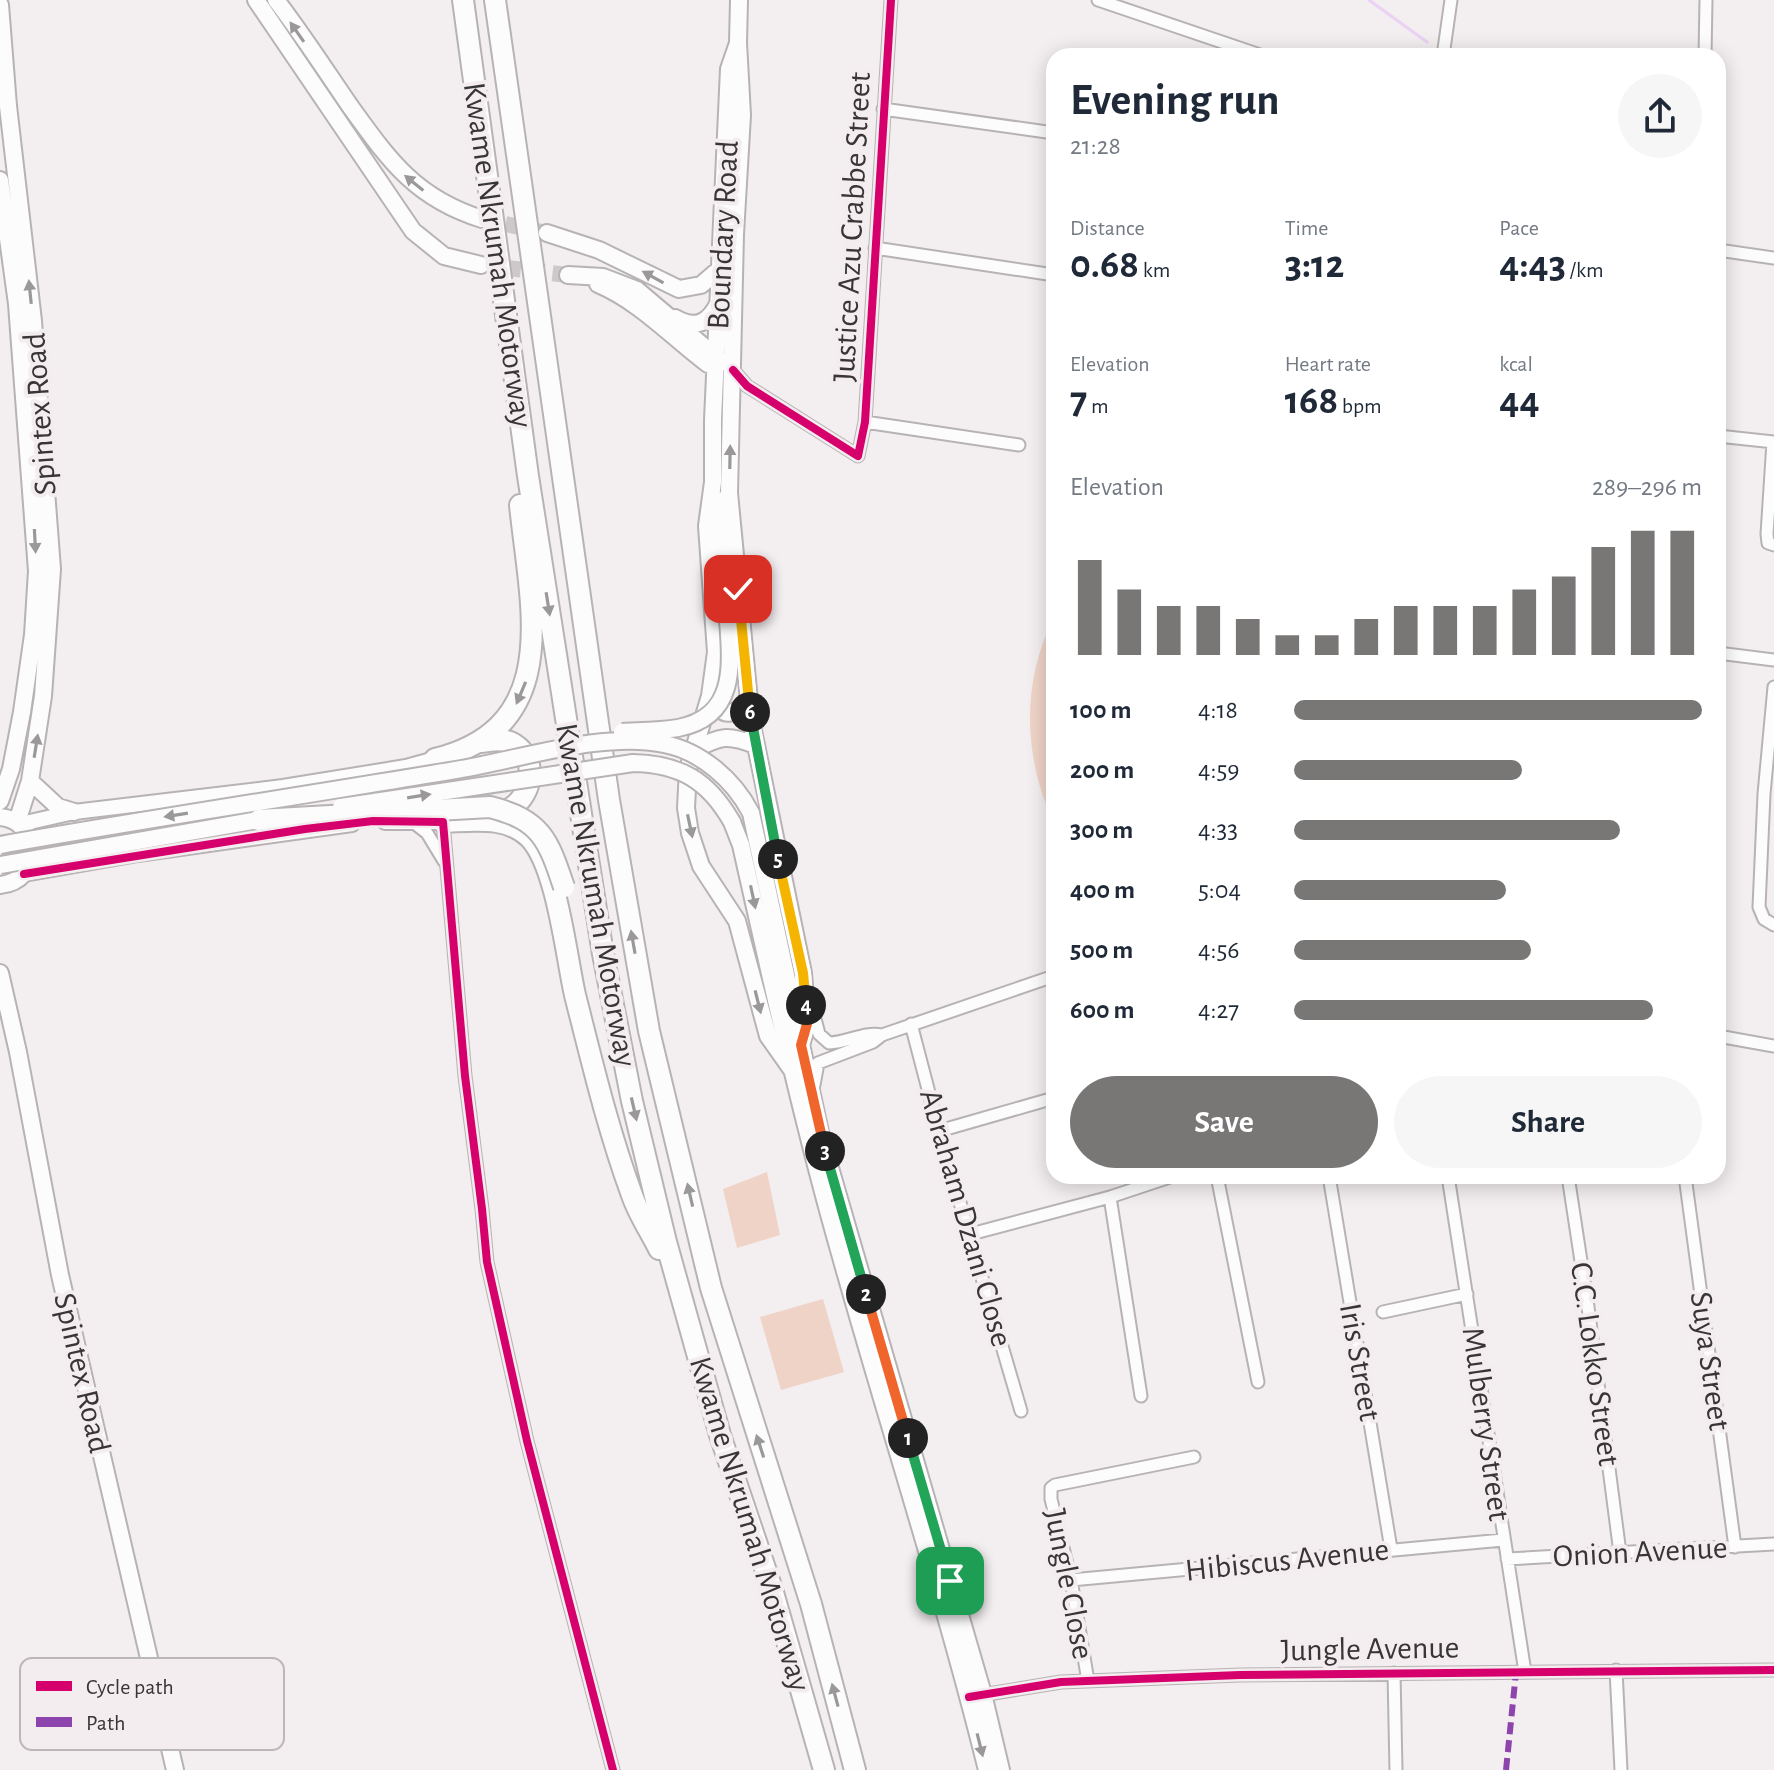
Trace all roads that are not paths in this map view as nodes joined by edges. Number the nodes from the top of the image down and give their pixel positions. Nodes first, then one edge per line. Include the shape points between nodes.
1 (10, 0) edge
2 (244, 0) edge
3 (256, 0) edge
4 (276, 0) edge
5 (463, 0) edge
6 (495, 0) edge
7 (739, 0) edge
8 (891, 0) edge
9 (1098, 0) edge
10 (1451, 0) edge
11 (1706, 0) edge
12 (0, 5) edge
13 (273, 25) junction
14 (738, 43) junction
15 (1239, 48) edge
16 (1444, 48) edge
17 (1705, 48) edge
18 (319, 63) junction
19 (316, 90) junction
20 (883, 109) junction
21 (1046, 132) edge
22 (0, 180) edge
23 (18, 196) junction
24 (482, 219) tunnel mouth
25 (547, 233) tunnel mouth
26 (875, 248) junction
27 (1726, 251) edge
28 (1774, 258) edge
29 (481, 265) tunnel mouth
30 (722, 267) junction
31 (1046, 274) edge
32 (568, 275) tunnel mouth
33 (586, 277) junction
34 (502, 282) junction
35 (721, 297) junction
36 (667, 313) junction
37 (684, 346) junction
38 (729, 373) junction
39 (714, 405) junction
40 (865, 422) junction
41 (1726, 437) edge
42 (1774, 442) edge
43 (1019, 445) dead end
44 (713, 482) junction
45 (1774, 545) edge
46 (1726, 654) edge
47 (1774, 660) edge
48 (1774, 687) edge
49 (710, 696) junction
50 (749, 706) junction
51 (21, 721) junction
52 (605, 741) junction
53 (482, 742) junction
54 (755, 745) junction
55 (694, 750) junction
56 (435, 759) joint
57 (0, 768) edge
58 (30, 781) junction
59 (0, 801) edge
60 (74, 812) junction
61 (0, 817) edge
62 (259, 820) junction
63 (470, 820) junction
64 (413, 822) junction
65 (443, 822) junction
66 (19, 823) junction
67 (0, 845) edge
68 (0, 865) edge
69 (449, 872) junction
70 (24, 874) junction
71 (2, 889) edge
72 (1774, 925) edge
73 (0, 973) edge
74 (803, 973) junction
75 (1046, 979) edge
76 (911, 1024) junction
77 (882, 1035) junction
78 (1726, 1037) edge
79 (801, 1045) junction
80 (1774, 1046) edge
81 (792, 1070) junction
82 (601, 1092) junction
83 (1046, 1100) edge
84 (813, 1103) junction
85 (939, 1131) junction
86 (1149, 1184) edge
87 (1219, 1184) edge
88 (1330, 1184) edge
89 (1449, 1184) edge
90 (1569, 1184) edge
91 (1686, 1184) edge
92 (1110, 1197) junction
93 (971, 1234) junction
94 (677, 1284) junction
95 (1467, 1294) junction
96 (1383, 1312) dead end
97 (1258, 1382) dead end
98 (1141, 1396) dead end
99 (1021, 1411) dead end
100 (1194, 1457) dead end
101 (1503, 1540) junction
102 (1774, 1544) edge
103 (1735, 1547) junction
104 (1391, 1549) junction
105 (1620, 1553) junction
106 (1507, 1559) junction
107 (1071, 1580) junction
108 (149, 1658) edge
109 (1616, 1670) junction
110 (1774, 1670) edge
111 (1525, 1672) junction
112 (1394, 1673) junction
113 (1088, 1681) junction
114 (976, 1696) junction
115 (170, 1750) edge
116 (175, 1770) edge
117 (613, 1770) edge
118 (824, 1770) edge
119 (855, 1770) edge
120 (987, 1770) edge
121 (1001, 1770) edge
122 (1396, 1770) edge
123 (1621, 1770) edge

1 - 23 main road via 21,151
2 - 13 main road
3 - 13 main road
18 -> 4 main road
5 - 34 highway, Kwame Nkrumah Motorway
119 -> 6 highway, Kwame Nkrumah Motorway via 811,1604 711,1288 649,1031 609,800
7 - 14 main road, Boundary Road
8 - 20 street, Justice Azu Crabbe Street
9 - 15 street
10 - 16 street
11 - 17 street
12 - 23 main road, Spintex Road
13 - 19 main road
14 - 30 main road, Boundary Road via 729,69
14 - 38 main road, Boundary Road via 742,115
18 - 19 main road
24 -> 18 main road via 449,207 390,162
19 - 29 main road via 413,231 444,256
20 - 21 street
20 - 26 street, Justice Azu Crabbe Street
22 -> 51 main road, Spintex Road via 17,304 37,571
58 -> 23 main road, Spintex Road via 43,696 52,569
30 -> 25 main road via 701,285 679,289 599,250
26 - 31 street
26 - 40 street, Justice Azu Crabbe Street
27 - 28 street
30 - 35 main road, Boundary Road
32 - 33 main road
33 - 36 main road via 619,281
33 - 37 main road via 638,306
34 -> 53 highway via 500,344 531,639 521,696 496,732
34 -> 94 highway, Kwame Nkrumah Motorway via 603,954
35 - 36 main road via 701,324
35 - 38 main road, Boundary Road
36 - 38 main road
37 - 38 main road
37 - 39 main road
38 - 39 main road, Boundary Road
38 - 40 street, Justice Azu Crabbe Street via 858,456
50 -> 38 main road, Boundary Road via 729,493
39 - 44 main road, Boundary Road
40 - 43 street
41 - 42 street
42 - 45 street via 1767,534
44 - 49 main road, Boundary Road via 707,526 716,652
44 - 52 main road, bridge via 727,606 729,681 724,696 712,715 698,722 613,732
46 - 47 street
48 - 72 street via 1759,907
49 - 50 main road via 723,712
49 - 55 main road, Boundary Road
50 - 54 main road, Boundary Road
51 - 57 main road
51 - 59 main road, Spintex Road
52 -> 67 main road, bridge
52 - 79 main road, Boundary Road, bridge via 665,744 693,754 743,798 751,813
53 - 56 highway
53 - 63 highway via 513,743 526,759 529,786 511,809
54 - 55 main road via 717,737
54 - 74 main road, Boundary Road
55 -> 81 main road, Boundary Road via 686,800 690,833 701,866 737,921 768,1036
56 - 60 street via 283,787
58 - 60 main road via 58,807
58 - 66 main road, Spintex Road
60 - 66 street
61 - 66 main road
62 - 68 main road, Boundary Road, bridge
62 -> 81 main road, Boundary Road, bridge via 633,763 662,764 686,773 720,801 741,845
62 - 82 highway, bridge via 490,807 518,814 536,828 552,851 564,887
63 - 65 highway
63 - 82 highway via 518,829 542,857
64 - 65 street
64 - 69 street via 437,846
64 - 70 street via 305,829
65 - 69 street
66 - 70 main road via 33,848
69 - 117 street via 459,1020 487,1262 527,1441
70 - 71 main road
73 - 108 main road, Spintex Road via 60,1275
74 - 77 street via 822,1039 841,1043 871,1033
74 - 79 main road, Boundary Road via 807,1024
75 - 76 street
76 - 77 street
76 - 85 street, Abraham Dzani Close
77 - 84 street via 818,1063
78 - 80 street
79 - 84 main road, Boundary Road
81 - 114 main road, Boundary Road via 840,1255
82 - 94 highway via 633,1198
83 - 85 street
84 - 114 main road, Boundary Road
85 - 93 street, Abraham Dzani Close
86 - 92 street
87 - 97 street
88 - 104 street, Iris Street
89 - 95 street, Mulberry Street
90 - 105 street, C.C. Lokko Street
91 - 103 street, Suya Street
92 - 93 street
92 - 98 street
93 - 99 street, Abraham Dzani Close
94 - 118 highway, Kwame Nkrumah Motorway
95 - 96 street
95 - 101 street, Mulberry Street
100 - 107 street, Jungle Close via 1051,1488
101 - 104 street, Hibiscus Avenue
101 - 106 street, Mulberry Street
102 - 103 street, Onion Avenue
103 - 105 street, Onion Avenue
104 - 107 street, Hibiscus Avenue
105 - 106 street, Onion Avenue
106 - 111 street, Mulberry Street
107 - 113 street, Jungle Close
109 - 110 street, Jungle Avenue
109 - 111 street, Jungle Avenue
109 - 123 street
111 - 112 street, Jungle Avenue
112 - 113 street, Jungle Avenue
112 - 122 street
113 - 114 street, Jungle Avenue
114 -> 120 main road, Boundary Road
114 - 121 main road, Boundary Road
115 - 116 main road, Spintex Road

